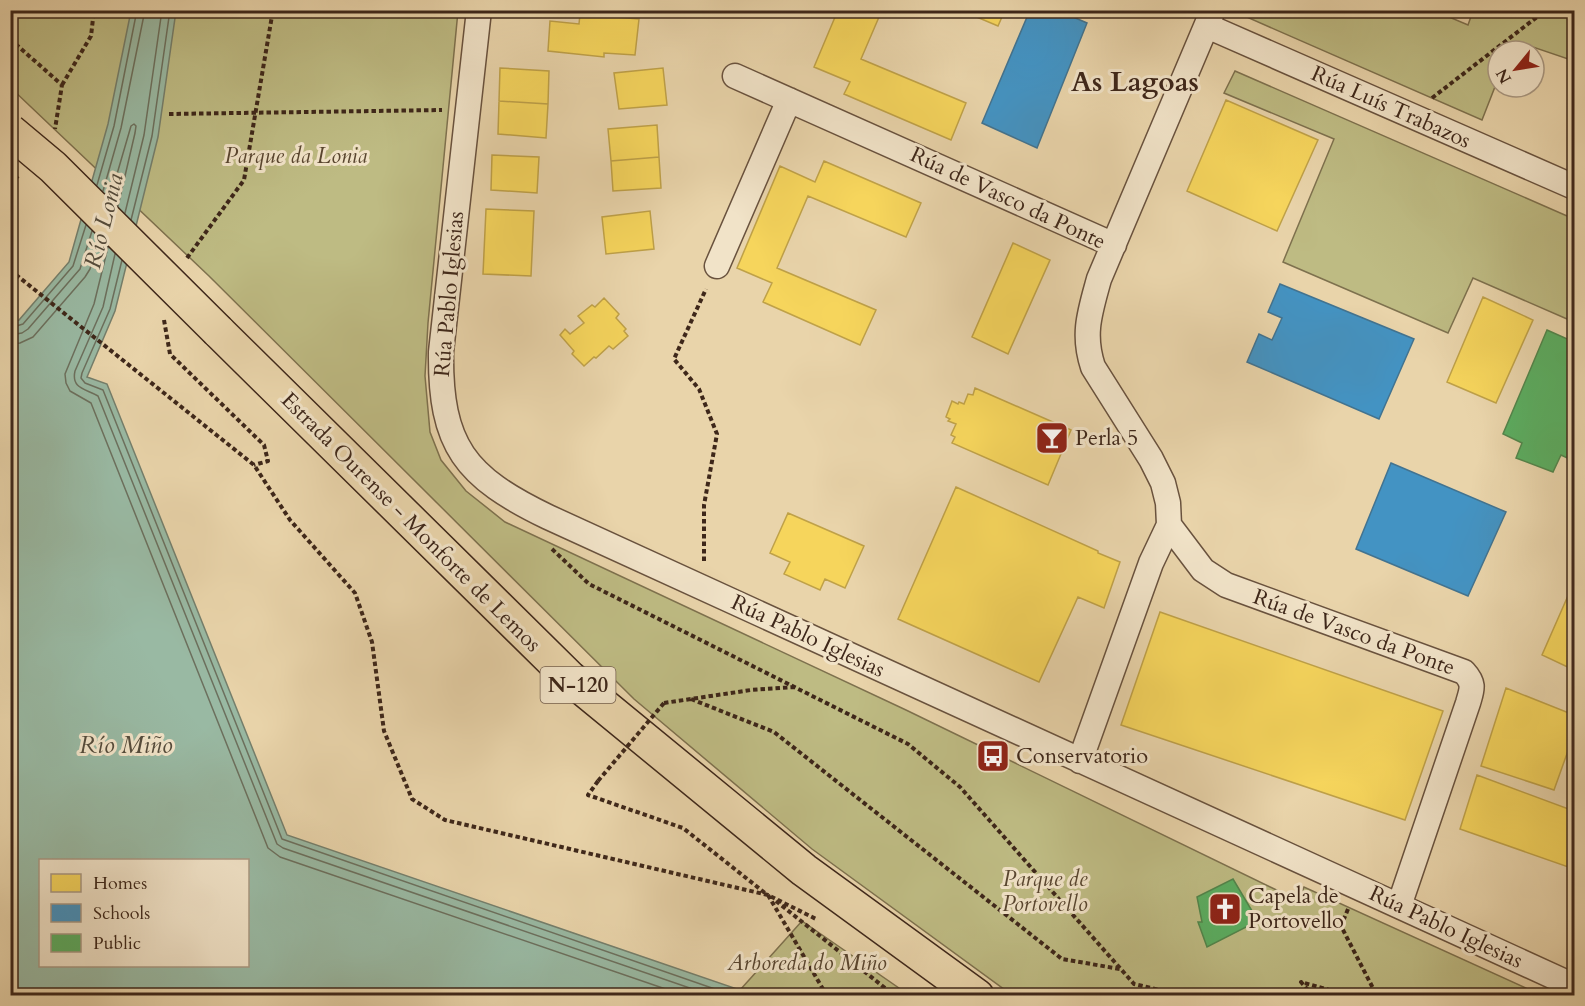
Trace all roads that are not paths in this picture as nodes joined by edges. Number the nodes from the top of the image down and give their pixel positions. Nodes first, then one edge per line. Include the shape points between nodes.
1 (479, 10) edge
2 (1210, 18) edge
3 (735, 76) dead end
4 (789, 100) junction
5 (10, 131) edge
6 (1575, 187) edge
7 (1114, 245) junction
8 (717, 266) road end
9 (1169, 525) junction
10 (1080, 761) junction
11 (1399, 906) junction
12 (1575, 986) edge
13 (977, 996) edge

1 - 10 street, Rúa Pablo Iglesias via 440,385 450,431 470,465 527,507
2 - 6 street, Rúa Luís Trabazos via 1410,115
2 - 7 street
3 - 4 street, Rúa de Vasco da Ponte
4 - 7 street, Rúa de Vasco da Ponte
4 - 8 street
5 - 13 highway, Estrada Ourense - Monforte de Lemos / N-120, bridge via 53,167 570,678 804,870
7 - 9 street, Rúa de Vasco da Ponte via 1089,315 1088,350 1100,381 1163,483
9 - 10 street via 1151,562
9 - 11 street, Rúa de Vasco da Ponte via 1203,570 1226,585 1464,672 1470,679 1468,703
10 - 11 street, Rúa Pablo Iglesias
11 - 12 street, Rúa Pablo Iglesias

